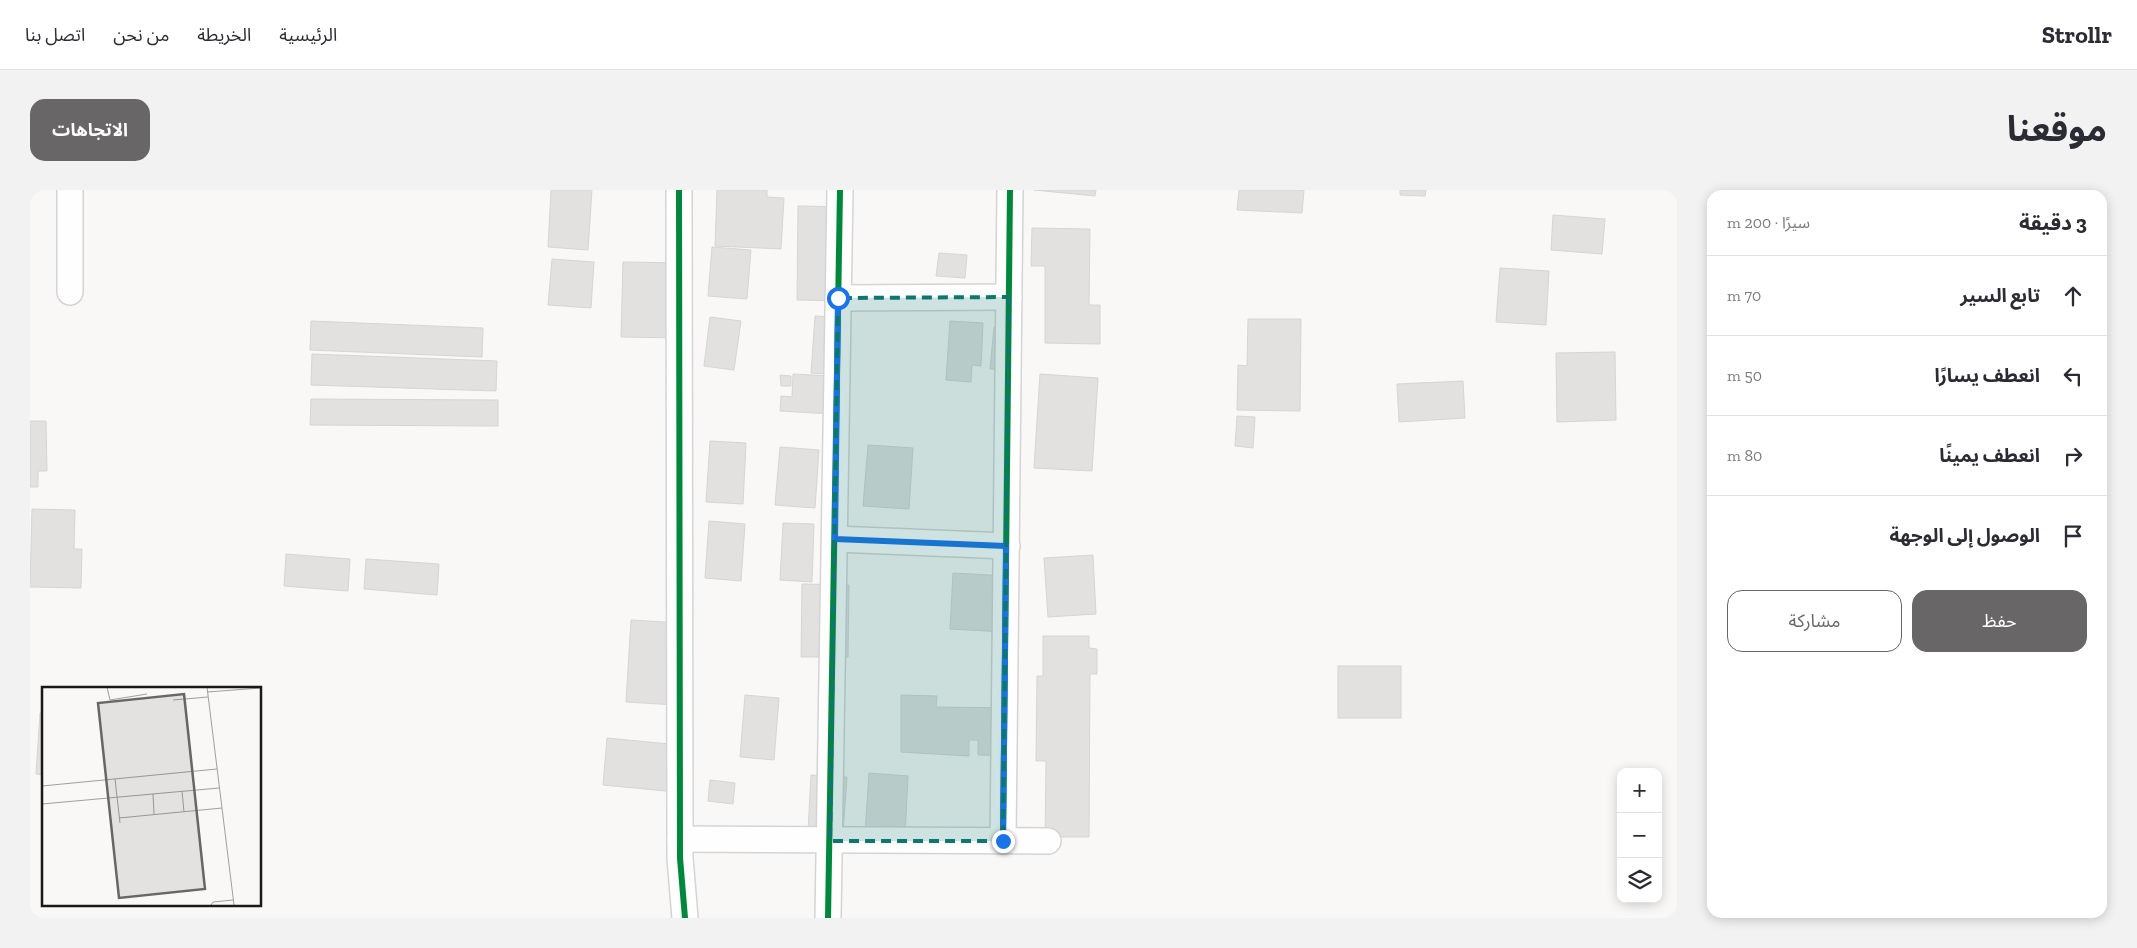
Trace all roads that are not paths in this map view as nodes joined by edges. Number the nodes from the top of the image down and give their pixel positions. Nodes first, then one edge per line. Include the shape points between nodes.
1 (70, 190) edge
2 (679, 190) edge
3 (840, 190) edge
4 (1010, 190) edge
5 (70, 292) dead end
6 (838, 298) junction
7 (1009, 298) junction
8 (835, 539) junction
9 (1006, 546) junction
10 (680, 839) junction
11 (830, 841) junction
12 (1003, 841) junction
13 (1048, 841) dead end
14 (685, 918) edge
15 (828, 918) edge

1 - 5 street
2 - 10 street
3 - 6 street
4 - 7 street
6 - 7 street
6 - 8 street
7 - 9 street
8 - 9 street
8 - 11 street
9 - 12 street
10 - 11 street
10 - 14 street
11 - 12 street
11 - 15 street
12 - 13 street

